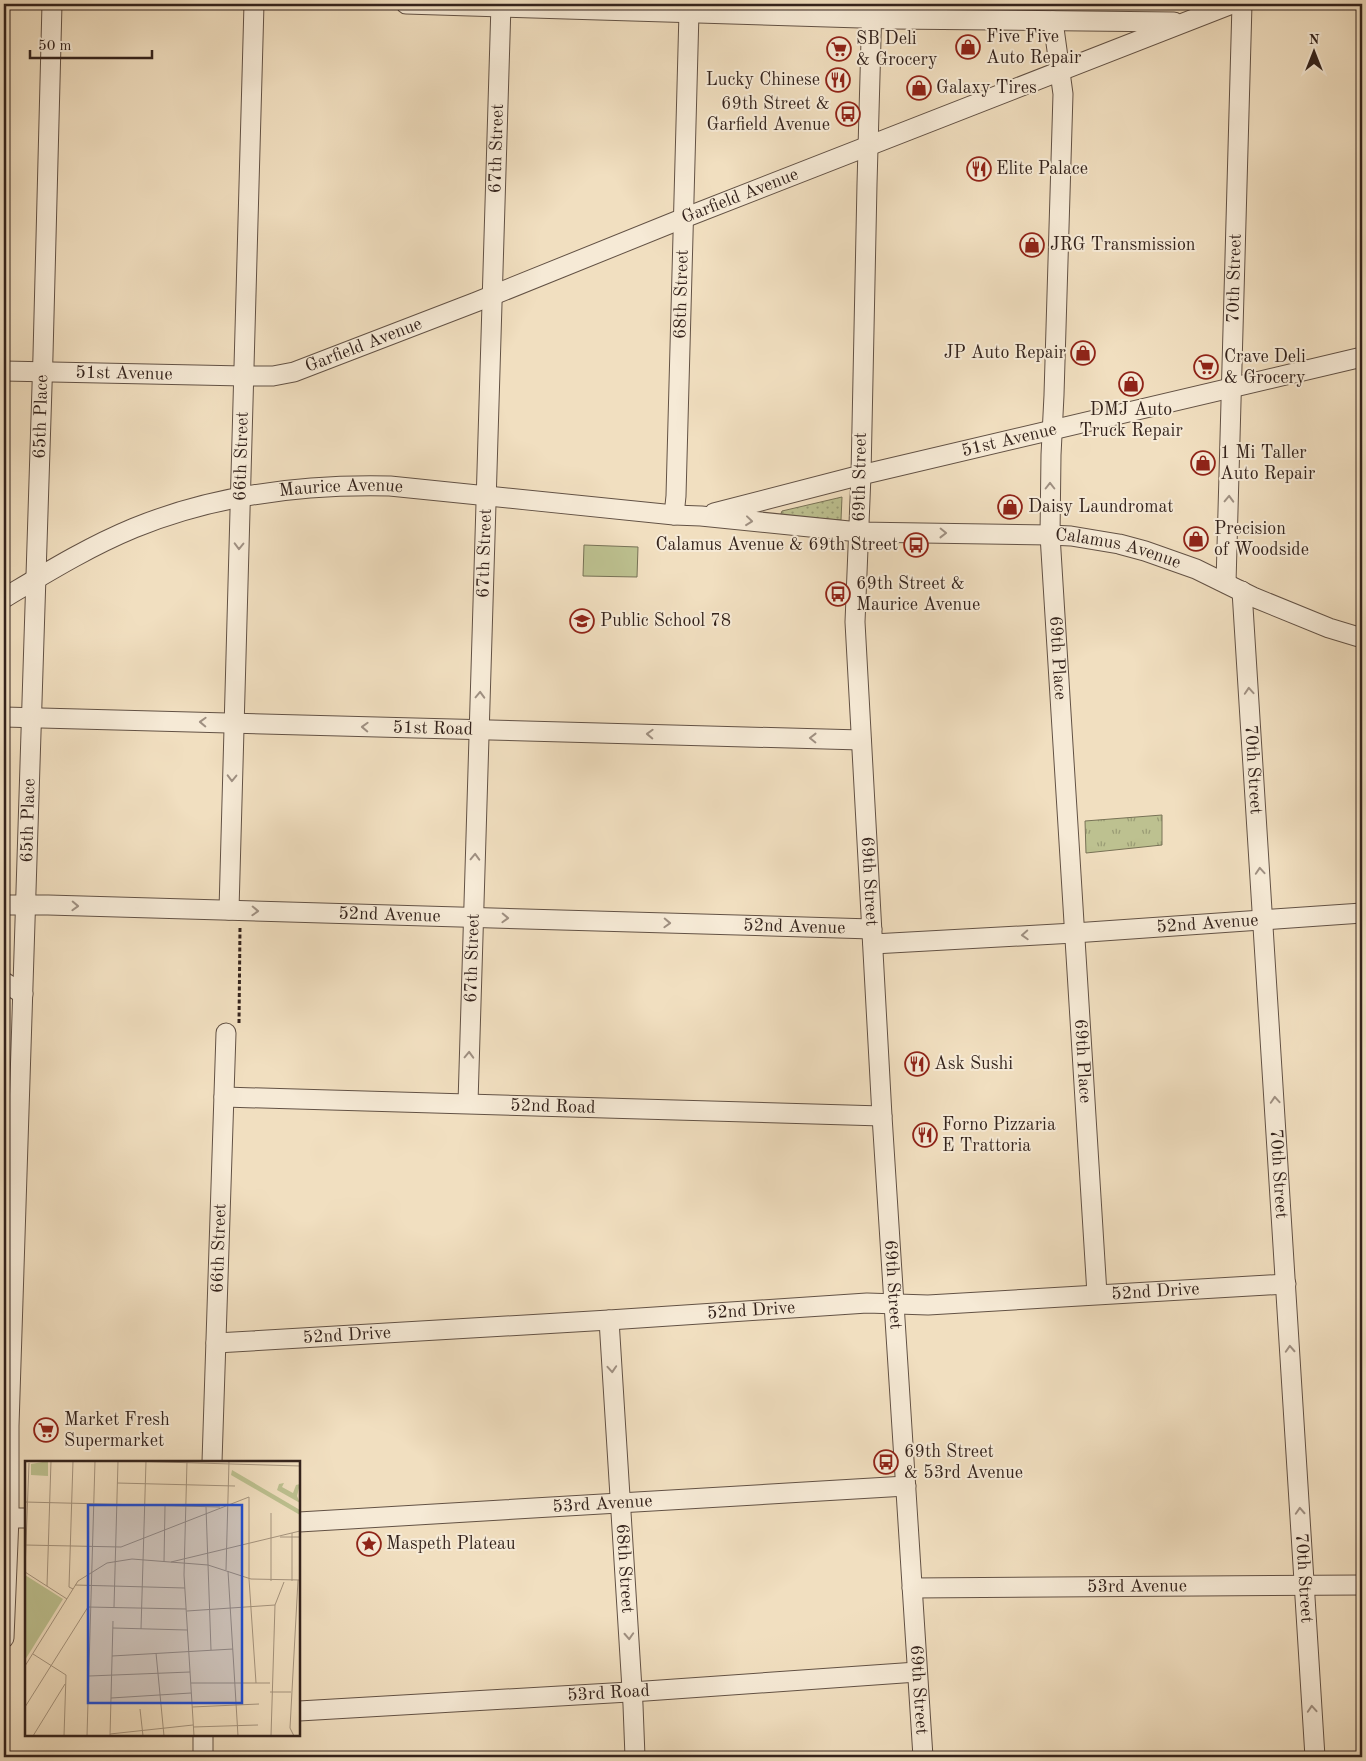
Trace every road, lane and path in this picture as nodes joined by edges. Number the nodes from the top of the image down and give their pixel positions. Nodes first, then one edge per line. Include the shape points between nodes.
1 (52, 4) edge
2 (254, 4) edge
3 (406, 4) edge
4 (1232, 4) edge
5 (1242, 4) edge
6 (501, 6) edge
7 (872, 11) edge
8 (690, 12) junction
9 (1053, 21) junction
10 (1185, 22) junction
11 (1060, 70) junction
12 (868, 146) junction
13 (684, 218) junction
14 (492, 296) junction
15 (1362, 357) edge
16 (4, 371) edge
17 (42, 372) junction
18 (244, 376) junction
19 (1232, 388) junction
20 (1052, 431) junction
21 (861, 476) junction
22 (486, 494) junction
23 (240, 497) junction
24 (674, 515) junction
25 (701, 516) junction
26 (859, 532) junction
27 (1050, 535) junction
28 (36, 579) junction
29 (1234, 587) junction
30 (4, 598) edge
31 (1362, 638) edge
32 (4, 717) edge
33 (32, 718) junction
34 (234, 723) junction
35 (479, 730) junction
36 (861, 740) junction
37 (26, 904) junction
38 (4, 906) edge
39 (229, 910) junction
40 (1362, 913) edge
41 (474, 917) junction
42 (1263, 919) junction
43 (240, 932) dead end
44 (1074, 932) junction
45 (872, 936) junction
46 (4, 982) edge
47 (23, 994) junction
48 (232, 1032) joint
49 (224, 1097) junction
50 (468, 1103) junction
51 (882, 1116) junction
52 (1286, 1284) junction
53 (1097, 1294) junction
54 (895, 1304) junction
55 (609, 1320) junction
56 (216, 1343) junction
57 (212, 1461) edge
58 (906, 1486) junction
59 (621, 1503) junction
60 (17, 1518) edge
61 (300, 1522) edge
62 (1304, 1585) junction
63 (1362, 1585) edge
64 (912, 1588) junction
65 (4, 1638) edge
66 (918, 1672) junction
67 (632, 1692) junction
68 (300, 1710) edge
69 (203, 1736) edge
70 (203, 1757) edge
71 (635, 1757) edge
72 (923, 1757) edge
73 (1314, 1757) edge

1 - 17 street, 65th Place
2 - 18 street, 66th Street
3 - 6 street
4 - 10 street, Garfield Avenue
5 - 19 street, 70th Street
6 - 8 street
6 - 14 street, 67th Street
7 - 8 street
7 - 9 street
7 - 12 street, 69th Street
8 - 13 street, 68th Street
9 - 10 street
9 - 11 street, 69th Place
10 - 11 street, Garfield Avenue
11 - 12 street, Garfield Avenue
11 - 20 street, 69th Place via 1063,94
12 - 13 street, Garfield Avenue
12 - 21 street, 69th Street
13 - 14 street, Garfield Avenue
13 - 24 street, 68th Street
14 - 18 street, Garfield Avenue via 294,372
14 - 22 street, 67th Street
15 - 19 street, 51st Avenue
16 - 17 street, 51st Avenue
17 - 18 street, 51st Avenue
17 - 28 street, 65th Place
18 - 23 street, 66th Street
19 - 20 street, 51st Avenue
29 -> 19 street, 70th Street
20 - 21 street, 51st Avenue
27 -> 20 street, 69th Place
21 - 25 street, Maurice Avenue
21 - 26 street, 69th Street
22 - 23 street, Maurice Avenue via 348,485 304,487
22 - 24 street, Maurice Avenue
35 -> 22 street, 67th Street
23 - 28 street, Maurice Avenue via 134,528
23 -> 34 street, 66th Street
24 - 25 street, Maurice Avenue
25 -> 26 street, Maurice Avenue
26 -> 27 street, Calamus Avenue
26 - 36 street, 69th Street via 855,622
27 - 29 street, Calamus Avenue via 1101,541 1145,551
27 - 44 street, 69th Place
28 - 30 street, Maurice Avenue
28 - 33 street, 65th Place
29 - 31 street, Calamus Avenue via 1329,628
42 -> 29 street, 70th Street
32 - 33 street, 51st Road
34 -> 33 street, 51st Road
33 - 37 street, 65th Place
35 -> 34 street, 51st Road
34 -> 39 street, 66th Street
36 -> 35 street, 51st Road
41 -> 35 street, 67th Street
36 - 45 street, 69th Street
37 - 38 street, 52nd Avenue
37 -> 39 street, 52nd Avenue
37 - 47 street, 65th Place
39 -> 41 street, 52nd Avenue
40 - 42 street, 52nd Avenue
41 -> 45 street, 52nd Avenue
50 -> 41 street, 67th Street
42 - 44 street, 52nd Avenue
52 -> 42 street, 70th Street
43 - 48 path
44 -> 45 street, 52nd Avenue
44 - 53 street, 69th Place
45 - 51 street, 69th Street
46 - 47 street
47 - 60 street, 65th Place via 9,1426
48 - 49 street, 66th Street
49 - 50 street, 52nd Road
49 - 56 street, 66th Street
50 - 51 street, 52nd Road
51 - 54 street, 69th Street
52 - 53 street, 52nd Drive
62 -> 52 street, 70th Street
53 - 54 street, 52nd Drive via 928,1305
54 - 55 street, 52nd Drive via 867,1303
54 - 58 street, 69th Street
55 - 56 street, 52nd Drive
55 -> 59 street, 68th Street
56 - 57 street, 66th Street
58 - 59 street, 53rd Avenue
58 - 64 street, 69th Street
59 - 61 street, 53rd Avenue
59 -> 67 street, 68th Street
60 - 65 street, 65th Place
62 - 63 street, 53rd Avenue
62 - 64 street, 53rd Avenue
73 -> 62 street, 70th Street
64 - 66 street, 69th Street
66 - 67 street, 53rd Road
66 - 72 street, 69th Street
67 - 68 street, 53rd Road
67 - 71 street, 68th Street
69 - 70 street

